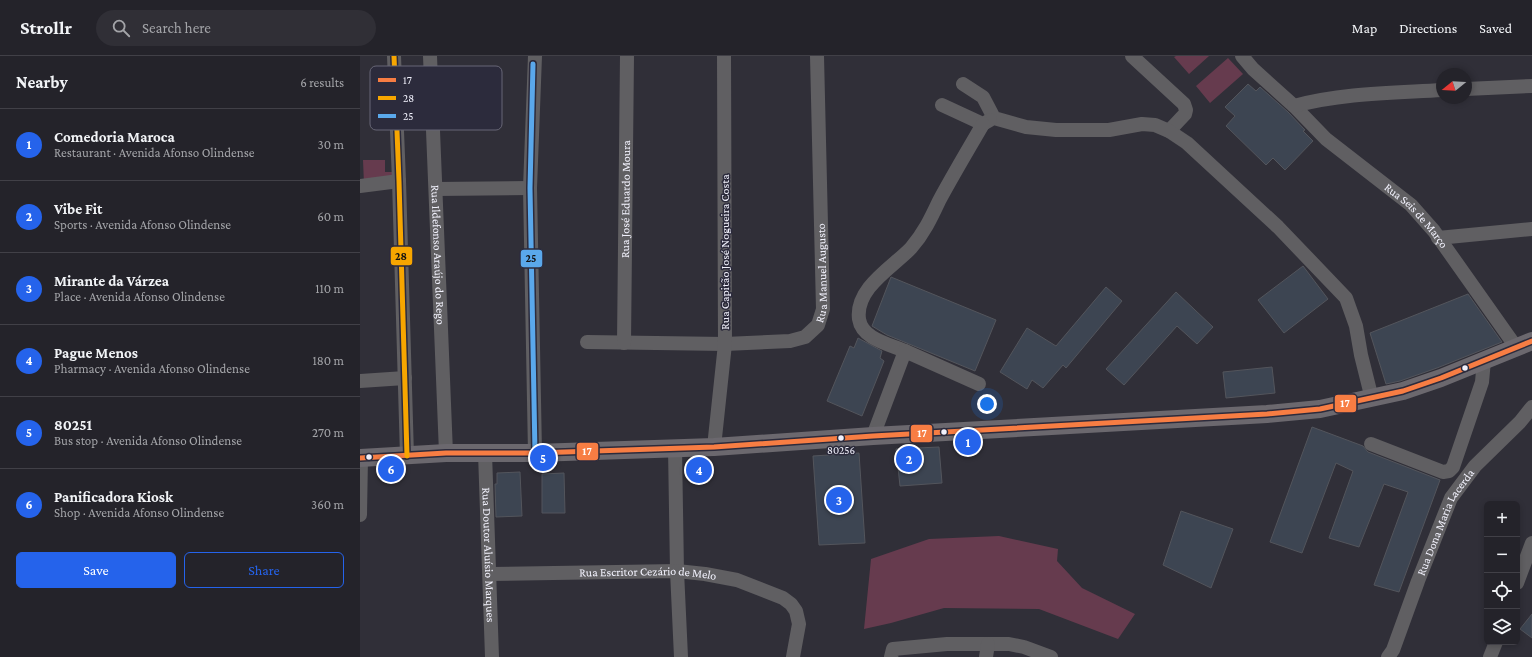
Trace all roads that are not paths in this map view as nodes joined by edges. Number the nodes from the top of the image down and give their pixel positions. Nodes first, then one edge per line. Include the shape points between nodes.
1 (394, 56) edge
2 (430, 56) edge
3 (627, 56) edge
4 (724, 56) edge
5 (816, 56) edge
6 (1132, 56) edge
7 (1242, 56) edge
8 (534, 60) edge
9 (394, 66) edge
10 (430, 66) edge
11 (964, 84) dead end
12 (1532, 86) edge
13 (1472, 89) edge
14 (1436, 90) edge
15 (942, 105) dead end
16 (1294, 106) junction
17 (988, 121) junction
18 (397, 130) edge
19 (433, 130) edge
20 (1169, 131) junction
21 (399, 181) junction
22 (360, 186) edge
23 (530, 188) junction
24 (436, 189) junction
25 (1532, 229) edge
26 (1438, 238) junction
27 (587, 342) dead end
28 (624, 342) junction
29 (725, 344) junction
30 (1524, 344) edge
31 (904, 351) junction
32 (1484, 360) junction
33 (405, 378) junction
34 (360, 380) edge
35 (979, 384) dead end
36 (1372, 398) junction
37 (1532, 407) edge
38 (873, 436) junction
39 (1371, 444) dead end
40 (714, 447) junction
41 (675, 448) junction
42 (446, 453) junction
43 (485, 453) junction
44 (535, 453) junction
45 (407, 456) junction
46 (361, 458) edge
47 (360, 515) edge
48 (1532, 543) edge
49 (677, 571) junction
50 (490, 574) junction
51 (1520, 575) edge
52 (1495, 645) edge
53 (947, 651) edge
54 (987, 651) edge
55 (910, 652) edge
56 (1036, 654) edge
57 (492, 657) edge
58 (681, 657) edge
59 (793, 657) edge
60 (891, 657) edge
61 (1051, 657) edge
62 (1388, 657) edge
63 (1490, 657) edge

1 - 9 street
2 - 10 street, Rua Ildefonso Araújo do Rego
3 - 28 street, Rua José Eduardo Moura
4 - 29 street, Rua Capitão José Nogueira Costa
5 - 29 street, Rua Manuel Augusto via 823,309 818,325 805,337 790,341
6 - 20 street via 1184,104 1185,114
7 - 16 street, Rua Seis de Março
8 - 23 street
11 - 17 street via 983,97
12 - 13 street
14 - 16 street via 1349,95
15 - 17 street
16 - 26 street, Rua Seis de Março via 1326,139 1411,205
17 - 20 street via 1056,130 1109,130 1142,124 1155,125
17 - 31 street via 921,237 865,293 859,319 868,335
18 - 21 street
19 - 24 street, Rua Ildefonso Araújo do Rego
20 - 36 street via 1187,143 1278,227 1346,298 1356,326
21 - 22 street
21 - 33 street
23 - 24 street
23 - 44 street
24 - 42 street, Rua Ildefonso Araújo do Rego
25 - 26 street
26 - 30 street, Rua Seis de Março
27 - 28 street, Rua Manuel Augusto
28 - 29 street, Rua Manuel Augusto
29 - 40 street, Rua Capitão José Nogueira Costa
30 - 32 main road
31 - 35 street
31 - 38 street
32 - 36 main road via 1403,391
32 - 39 street via 1482,382 1453,467 1448,471 1443,472
33 - 34 street
33 - 45 street
36 - 38 main road via 1320,409 1267,414
37 - 62 street, Rua Dona Maria Lacerda via 1475,466 1451,498 1393,650
38 - 40 main road
40 - 41 main road
41 - 44 main road
41 - 49 street
42 - 43 main road
42 - 45 main road
43 - 44 main road
43 - 50 street, Rua Doutor Aluísio Marques
45 - 46 main road
46 - 47 street
48 - 51 street
49 - 50 street, Rua Escritor Cezário de Melo
49 - 58 street
49 - 59 street, Rua Escritor Cezário de Melo via 737,580 783,598 796,611 799,624
50 - 57 street, Rua Doutor Aluísio Marques
52 - 63 street
53 - 54 street
53 - 55 street
54 - 56 street via 1009,644
55 - 60 street via 893,649
56 - 61 street

